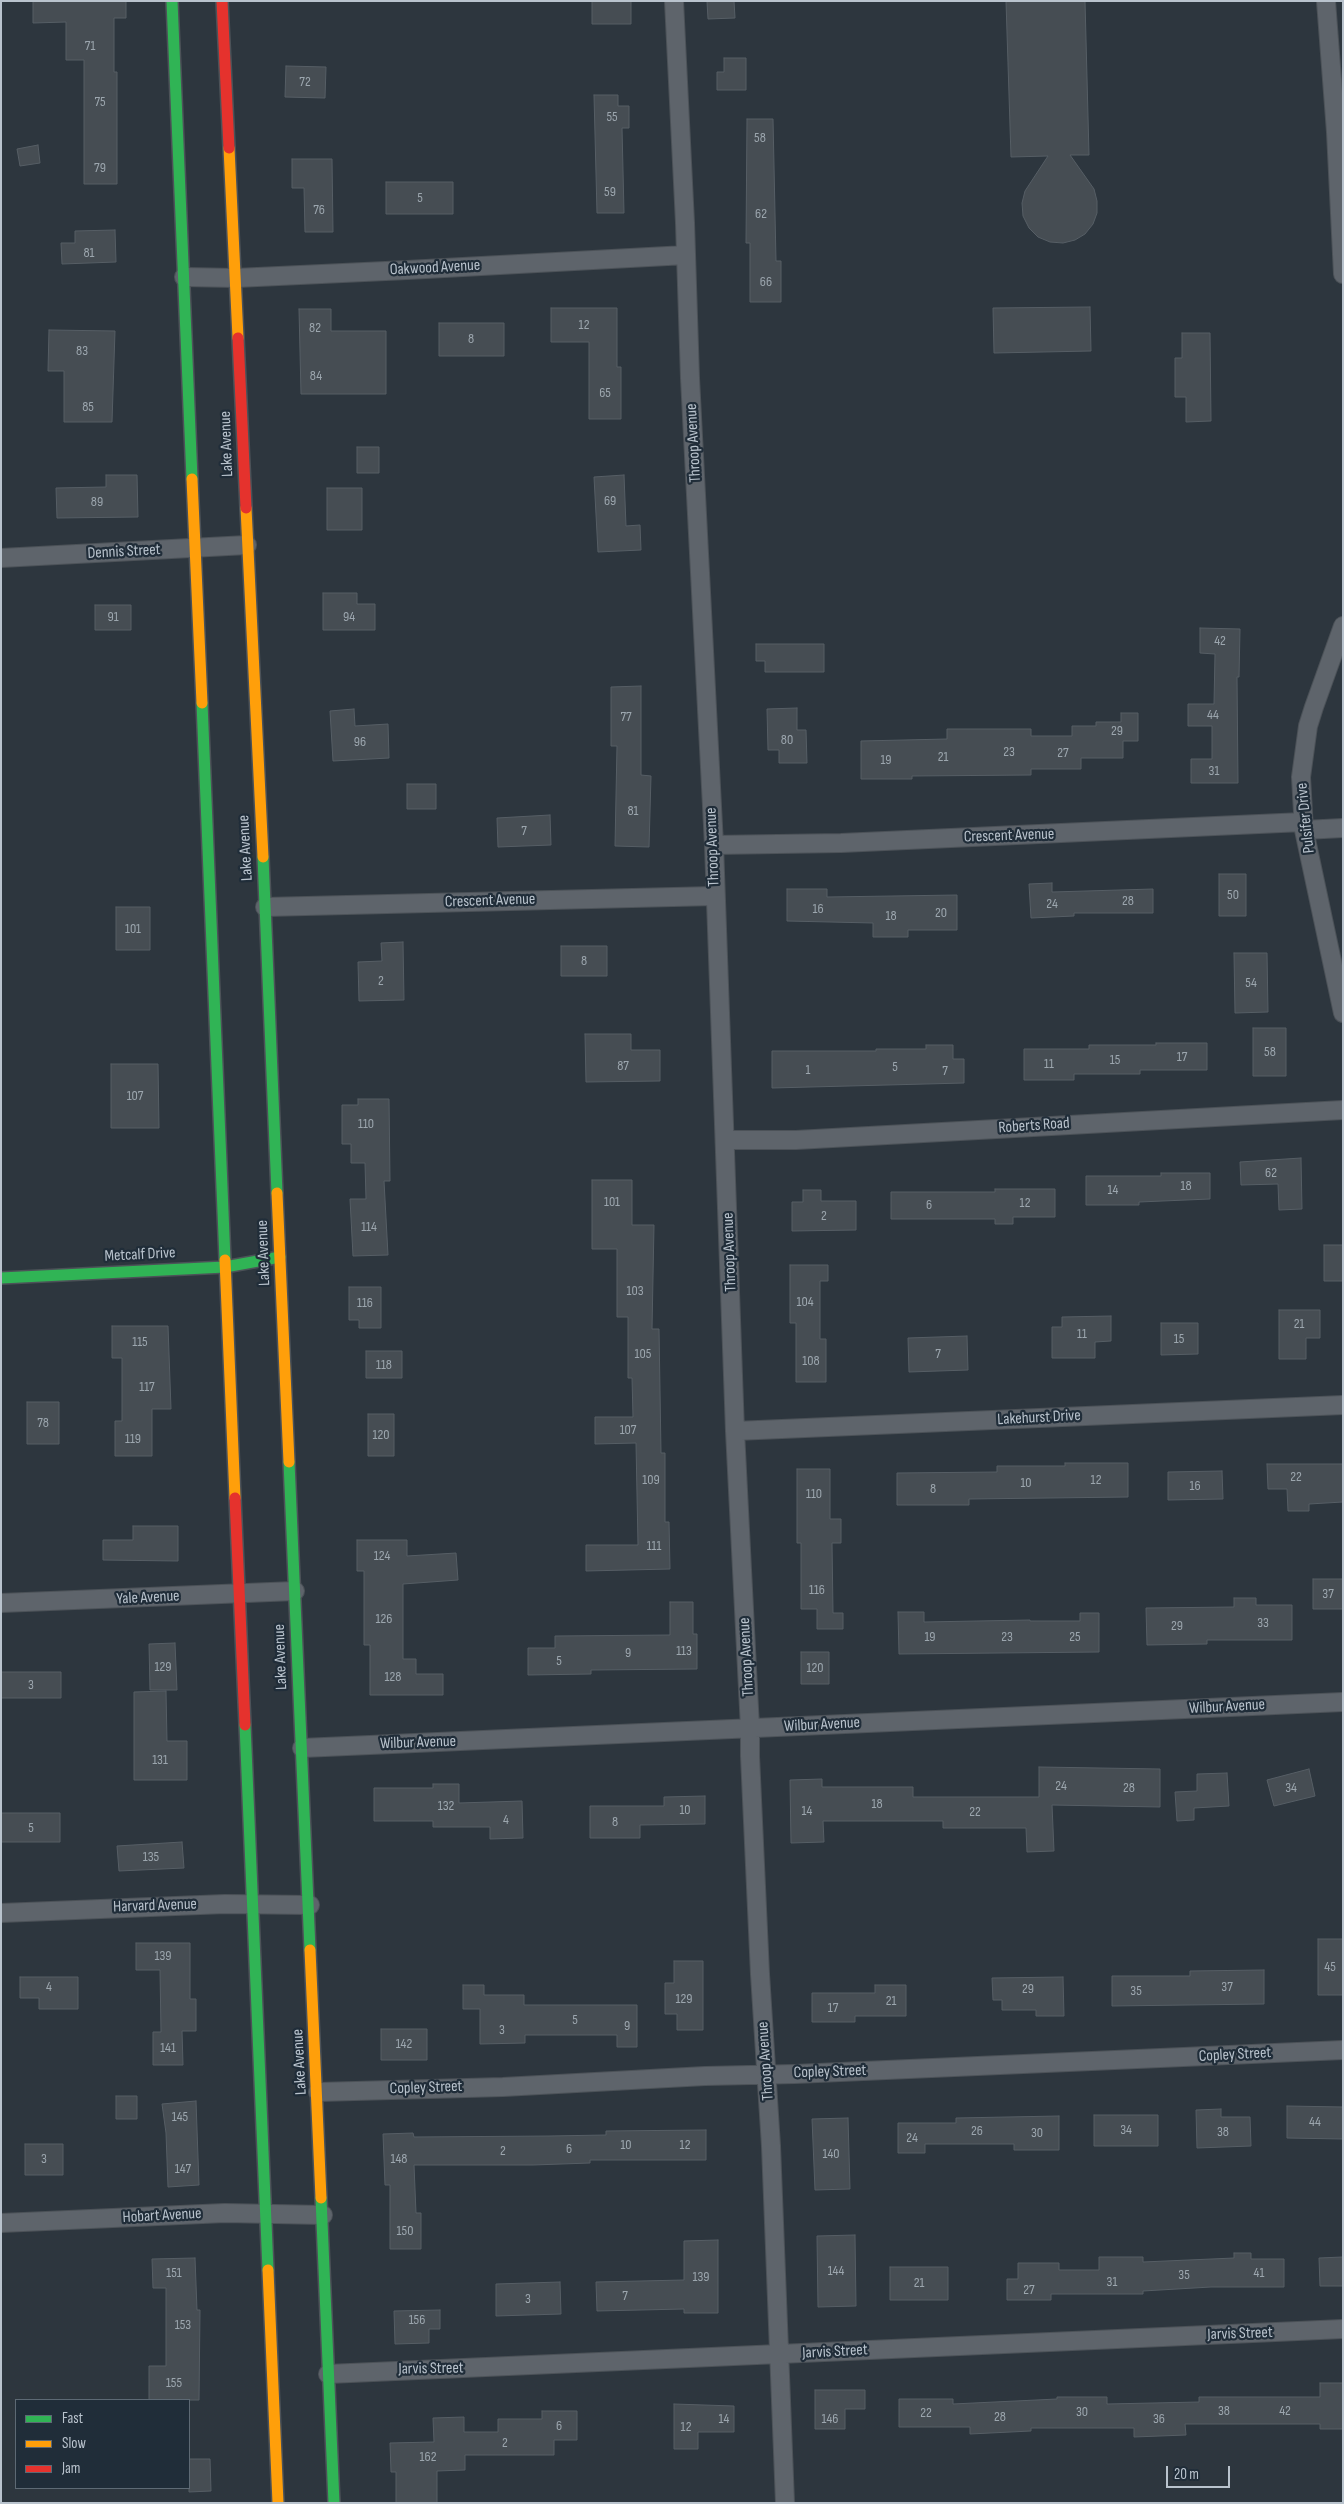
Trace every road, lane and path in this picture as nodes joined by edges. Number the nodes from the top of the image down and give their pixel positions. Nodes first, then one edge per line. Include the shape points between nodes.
1 (172, 1) edge
2 (222, 1) edge
3 (674, 1) edge
4 (1326, 1) edge
5 (686, 255) junction
6 (1343, 274) edge
7 (184, 277) junction
8 (236, 278) junction
9 (247, 545) junction
10 (195, 548) junction
11 (1, 558) edge
12 (1343, 626) edge
13 (1304, 826) junction
14 (1343, 828) edge
15 (714, 845) junction
16 (714, 896) junction
17 (265, 907) junction
18 (1343, 1014) edge
19 (1343, 1110) edge
20 (725, 1140) junction
21 (280, 1257) junction
22 (225, 1267) junction
23 (1, 1278) edge
24 (1343, 1405) edge
25 (735, 1431) junction
26 (295, 1591) junction
27 (239, 1593) junction
28 (1, 1603) edge
29 (1343, 1702) edge
30 (750, 1728) junction
31 (302, 1748) junction
32 (252, 1905) junction
33 (310, 1905) junction
34 (1, 1913) edge
35 (1343, 2050) edge
36 (766, 2074) junction
37 (318, 2092) junction
38 (266, 2213) junction
39 (323, 2215) junction
40 (1, 2223) edge
41 (1343, 2329) edge
42 (778, 2354) junction
43 (328, 2374) junction
44 (278, 2503) edge
45 (334, 2503) edge
46 (785, 2503) edge

1 - 7 main road
2 - 8 main road, Lake Avenue
3 - 5 street, Throop Avenue
4 - 6 street
5 - 8 street, Oakwood Avenue
5 - 15 street, Throop Avenue
7 - 8 street, Oakwood Avenue
7 - 10 main road
8 - 9 main road, Lake Avenue
9 - 10 street, Dennis Street
9 - 17 main road, Lake Avenue
10 - 11 street, Dennis Street
10 - 22 main road
12 - 13 street, Pulsifer Drive via 1308,726 1301,777
13 - 14 street, Crescent Avenue
13 - 15 street, Crescent Avenue
13 - 18 street, Pulsifer Drive
15 - 16 street, Throop Avenue
16 - 17 street, Crescent Avenue
16 - 20 street, Throop Avenue
17 - 21 main road, Lake Avenue
19 - 20 street, Roberts Road via 796,1140
20 - 25 street, Throop Avenue
21 - 22 main road, Metcalf Drive
21 - 26 main road, Lake Avenue
22 - 23 main road, Metcalf Drive
22 - 27 main road
24 - 25 street, Lakehurst Drive
25 - 30 street, Throop Avenue
26 - 27 street, Yale Avenue
26 - 31 main road, Lake Avenue
27 - 28 street, Yale Avenue
27 - 32 main road
29 - 30 street, Wilbur Avenue
30 - 31 street, Wilbur Avenue
30 - 36 street, Throop Avenue
31 - 33 main road, Lake Avenue
32 - 33 street, Harvard Avenue
32 - 34 street, Harvard Avenue
32 - 38 main road
33 - 37 main road, Lake Avenue
35 - 36 street, Copley Street
36 - 37 street, Copley Street
36 - 42 street, Throop Avenue
37 - 39 main road, Lake Avenue
38 - 39 street, Hobart Avenue
38 - 40 street, Hobart Avenue
38 - 44 main road
39 - 43 main road, Lake Avenue
41 - 42 street, Jarvis Street
42 - 43 street, Jarvis Street
42 - 46 street, Throop Avenue
43 - 45 main road, Lake Avenue

